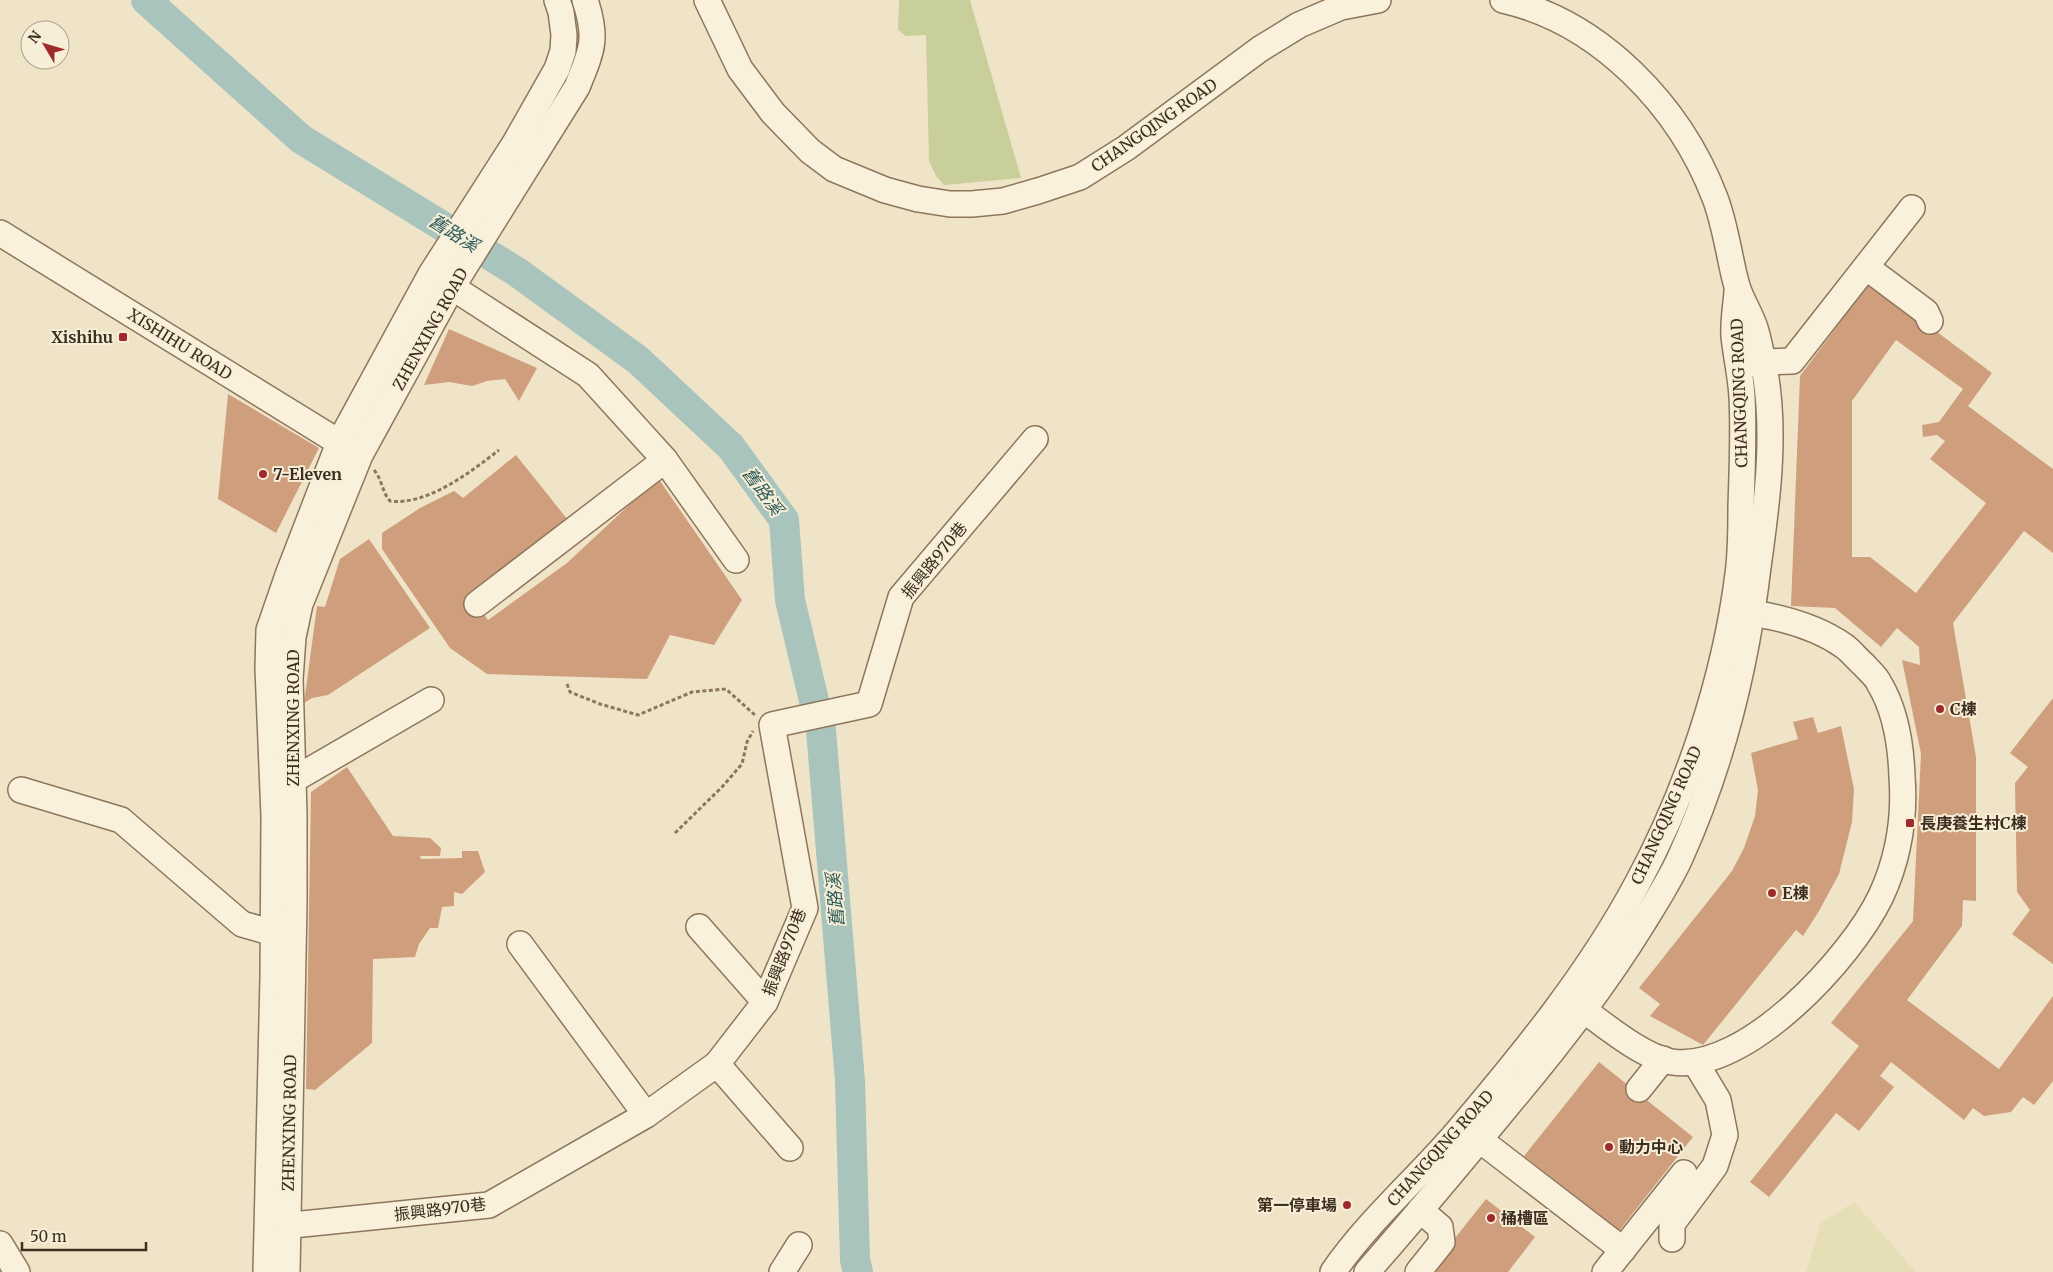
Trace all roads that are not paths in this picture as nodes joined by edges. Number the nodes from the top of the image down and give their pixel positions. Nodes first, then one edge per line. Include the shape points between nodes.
1 (557, 0) edge
2 (585, 0) edge
3 (707, 0) edge
4 (1378, 0) edge
5 (1502, 0) edge
6 (1912, 208) dead end
7 (0, 233) edge
8 (1866, 267) junction
9 (431, 274) junction
10 (452, 286) junction
11 (1738, 289) junction
12 (1930, 321) dead end
13 (1763, 362) junction
14 (1739, 366) junction
15 (1036, 439) dead end
16 (349, 449) junction
17 (665, 460) junction
18 (736, 560) dead end
19 (477, 604) dead end
20 (1742, 612) junction
21 (431, 700) dead end
22 (283, 781) junction
23 (20, 790) dead end
24 (698, 927) dead end
25 (283, 936) junction
26 (520, 944) dead end
27 (765, 1002) junction
28 (1575, 1003) junction
29 (1663, 1059) junction
30 (1695, 1062) junction
31 (717, 1064) junction
32 (1639, 1090) dead end
33 (646, 1115) junction
34 (1480, 1140) junction
35 (790, 1148) dead end
36 (1684, 1172) dead end
37 (1420, 1210) junction
38 (277, 1227) junction
39 (1672, 1239) dead end
40 (0, 1244) edge
41 (799, 1245) dead end
42 (1622, 1250) junction
43 (17, 1272) edge
44 (266, 1272) edge
45 (287, 1272) edge
46 (782, 1272) edge
47 (1333, 1272) edge
48 (1366, 1272) edge
49 (1418, 1272) edge
50 (1605, 1272) edge

1 - 9 street, ZHENXING ROAD via 564,35 557,69 515,143
2 - 10 street, ZHENXING ROAD via 593,34 589,58 577,87
3 - 4 street, CHANGQING ROAD via 740,69 773,113 810,151 834,168 885,190 950,204 1003,201 1080,177 1126,148 1260,49 1299,25 1341,7
5 - 11 street, CHANGQING ROAD via 1524,5 1565,22 1595,41 1624,64 1657,99 1679,127 1715,198
6 - 8 street
7 - 16 street, XISHIHU ROAD
8 - 12 street via 1926,312
8 - 13 street via 1792,361
9 - 10 street
9 - 16 street, ZHENXING ROAD
10 - 16 street, ZHENXING ROAD
10 - 17 street via 588,375
11 - 13 street, CHANGQING ROAD via 1755,330
11 - 14 street, CHANGQING ROAD via 1734,335
13 - 14 street
13 - 20 street, CHANGQING ROAD via 1769,416 1765,513
14 - 20 street, CHANGQING ROAD via 1742,498 1738,574
15 - 27 street, 振興路970巷 via 901,597 869,704 766,721 805,908
16 - 22 street, ZHENXING ROAD via 300,604 293,637
17 - 18 street
17 - 19 street
20 - 28 street, CHANGQING ROAD via 1741,678 1722,745 1679,860 1632,941
20 - 30 street via 1800,625 1827,637 1844,646 1879,681 1891,708 1901,758 1902,823 1881,896 1862,928 1832,964 1780,1017 1746,1042
21 - 22 street
22 - 25 street, ZHENXING ROAD
23 - 25 street via 120,820 242,924
24 - 27 street
25 - 38 street, ZHENXING ROAD
26 - 33 street
27 - 31 street, 振興路970巷
28 - 29 street via 1631,1043
28 - 34 street, CHANGQING ROAD via 1564,1038
28 - 47 street, CHANGQING ROAD via 1371,1224
29 - 30 street
29 - 32 street
30 - 39 street via 1718,1100 1725,1135 1715,1166 1672,1224
31 - 33 street, 振興路970巷
31 - 35 street
33 - 38 street, 振興路970巷 via 489,1205
34 - 37 street, CHANGQING ROAD
34 - 42 street
36 - 42 street
37 - 48 street, CHANGQING ROAD
37 - 49 street via 1440,1227 1442,1242
38 - 44 street, ZHENXING ROAD
38 - 45 street, ZHENXING ROAD
40 - 43 street
41 - 46 street
42 - 50 street

